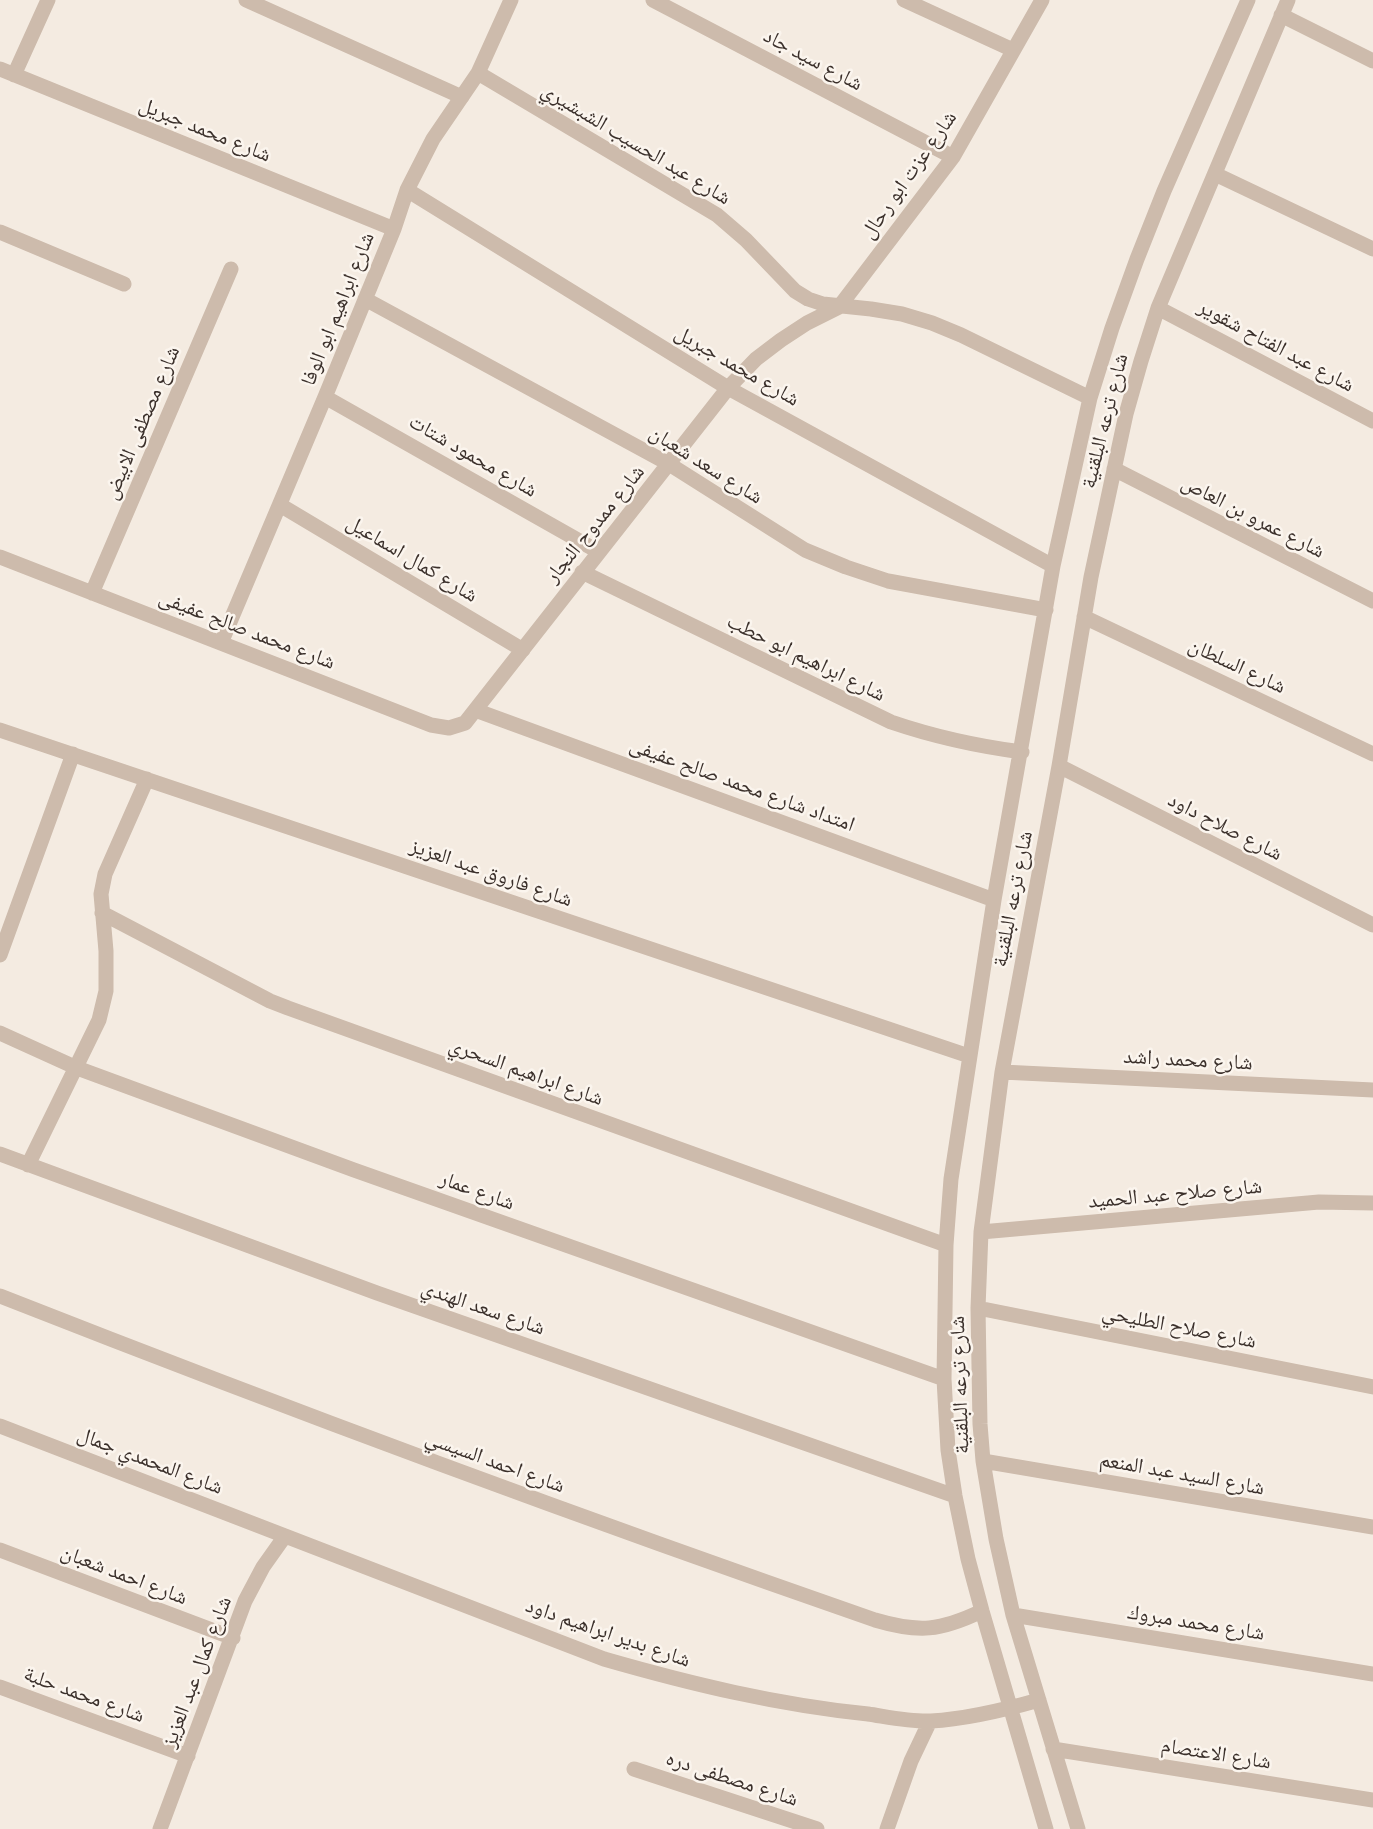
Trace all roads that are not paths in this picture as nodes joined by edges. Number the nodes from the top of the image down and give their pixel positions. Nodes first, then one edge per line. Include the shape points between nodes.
1 (48, 0) edge
2 (246, 0) edge
3 (510, 0) edge
4 (652, 0) edge
5 (904, 0) edge
6 (1042, 0) edge
7 (1248, 0) edge
8 (1288, 0) edge
9 (1281, 15) junction
10 (1013, 50) junction
11 (1373, 61) edge
12 (7, 72) edge
13 (478, 73) junction
14 (462, 97) junction
15 (953, 157) junction
16 (1215, 174) junction
17 (406, 190) junction
18 (394, 229) junction
19 (0, 232) edge
20 (1373, 249) edge
21 (231, 269) dead end
22 (124, 284) dead end
23 (365, 299) junction
24 (839, 307) junction
25 (1158, 308) junction
26 (728, 388) junction
27 (325, 397) junction
28 (1090, 398) junction
29 (1373, 421) edge
30 (669, 464) junction
31 (1114, 469) junction
32 (280, 505) junction
33 (599, 552) junction
34 (0, 557) edge
35 (1053, 566) junction
36 (582, 572) junction
37 (92, 593) junction
38 (1373, 601) edge
39 (1046, 610) junction
40 (1084, 617) junction
41 (221, 643) junction
42 (523, 650) junction
43 (475, 710) junction
44 (0, 730) edge
45 (1022, 752) junction
46 (73, 754) junction
47 (1373, 754) edge
48 (1059, 766) junction
49 (147, 778) junction
50 (994, 900) junction
51 (102, 913) junction
52 (1373, 925) edge
53 (0, 955) edge
54 (0, 1033) edge
55 (969, 1056) junction
56 (77, 1068) junction
57 (1002, 1072) junction
58 (1373, 1090) edge
59 (0, 1154) edge
60 (28, 1165) junction
61 (1373, 1203) edge
62 (981, 1232) junction
63 (946, 1245) junction
64 (0, 1296) edge
65 (978, 1308) junction
66 (944, 1379) junction
67 (1373, 1387) edge
68 (0, 1426) edge
69 (983, 1461) junction
70 (955, 1496) junction
71 (1373, 1527) edge
72 (285, 1536) junction
73 (0, 1550) edge
74 (982, 1611) junction
75 (1013, 1615) junction
76 (233, 1638) junction
77 (1373, 1674) edge
78 (0, 1686) edge
79 (1039, 1700) junction
80 (1010, 1708) junction
81 (930, 1721) junction
82 (1053, 1749) junction
83 (188, 1755) junction
84 (634, 1769) dead end
85 (1373, 1800) edge
86 (160, 1829) edge
87 (817, 1829) edge
88 (887, 1829) edge
89 (1046, 1829) edge
90 (1078, 1829) edge

1 - 12 street
2 - 14 street
3 - 13 street, شارع ابراهيم ابو الوفا
4 - 15 street, شارع سيد جاد
5 - 10 street
6 - 10 street, شارع عزت ابو رحال
7 - 28 street, شارع ترعه البلقنية via 1137,259
8 - 9 street, شارع ترعه البلقنية
9 - 11 street
9 - 16 street, شارع ترعه البلقنية
10 - 15 street, شارع عزت ابو رحال
12 - 18 street, شارع محمد جبريل
13 - 14 street, شارع ابراهيم ابو الوفا
13 - 24 street, شارع عبد الحسيب الشبشيري via 717,215 795,291 808,299
14 - 17 street, شارع ابراهيم ابو الوفا via 433,139
15 - 24 street, شارع عزت ابو رحال
16 - 20 street
16 - 25 street, شارع ترعه البلقنية
17 - 18 street, شارع ابراهيم ابو الوفا
17 - 26 street, شارع محمد جبريل
18 - 23 street, شارع ابراهيم ابو الوفا
19 - 22 street
21 - 37 street, شارع مصطفى الابيض
23 - 27 street, شارع ابراهيم ابو الوفا
23 - 30 street, شارع سعد شعبان
24 - 26 street, شارع ممدوح النجار via 781,340
24 - 28 street, شارع عبد الحسيب الشبشيري via 902,314 932,323
25 - 29 street, شارع عبد الفتاح شقوير
25 - 31 street, شارع ترعه البلقنية
26 - 30 street, شارع ممدوح النجار
26 - 35 street, شارع محمد جبريل
27 - 32 street, شارع ابراهيم ابو الوفا
27 - 33 street, شارع محمود شتات
28 - 35 street, شارع ترعه البلقنية
30 - 33 street, شارع ممدوح النجار
30 - 39 street, شارع سعد شعبان via 805,549 846,567 888,581
31 - 38 street, شارع عمرو بن العاص
31 - 40 street, شارع ترعه البلقنية
32 - 41 street, شارع ابراهيم ابو الوفا
32 - 42 street, شارع كمال اسماعيل
33 - 36 street, شارع ممدوح النجار
34 - 37 street, شارع محمد صالح عفيفى
35 - 39 street, شارع ترعه البلقنية
36 - 42 street, شارع ممدوح النجار
36 - 45 street, شارع ابراهيم ابو حطب via 891,722 977,747
37 - 41 street, شارع محمد صالح عفيفى
39 - 45 street, شارع ترعه البلقنية
40 - 47 street, شارع السلطان
40 - 48 street, شارع ترعه البلقنية
41 - 43 street, شارع محمد صالح عفيفى via 441,728 465,723
42 - 43 street, شارع ممدوح النجار
43 - 50 street, امتداد شارع محمد صالح عفيفى
44 - 46 street, شارع فاروق عبد العزيز
45 - 50 street, شارع ترعه البلقنية
46 - 49 street, شارع فاروق عبد العزيز
46 - 53 street
48 - 52 street, شارع صلاح داود
48 - 57 street, شارع ترعه البلقنية
49 - 51 street via 105,874
49 - 55 street, شارع فاروق عبد العزيز
50 - 55 street, شارع ترعه البلقنية
51 - 56 street via 106,991 99,1020
51 - 63 street, شارع ابراهيم السحري via 270,1001
54 - 56 street, شارع عمار
55 - 63 street, شارع ترعه البلقنية via 951,1179
56 - 60 street
56 - 66 street, شارع عمار
57 - 58 street, شارع محمد راشد
57 - 62 street, شارع ترعه البلقنية
59 - 60 street, شارع سعد الهندي
60 - 70 street, شارع سعد الهندي via 377,1293
61 - 62 street, شارع صلاح عبد الحميد via 1319,1202
62 - 65 street, شارع ترعه البلقنية
63 - 66 street, شارع ترعه البلقنية
64 - 74 street, شارع احمد السيسي via 241,1391 875,1620 902,1628 930,1629 957,1623
65 - 67 street, شارع صلاح الطليحي
65 - 69 street, شارع ترعه البلقنية
66 - 70 street, شارع ترعه البلقنية
68 - 72 street, شارع المحمدي جمال
69 - 71 street, شارع السيد عبد المنعم
69 - 75 street, شارع ترعه البلقنية
70 - 74 street, شارع ترعه البلقنية
72 - 76 street, شارع كمال عبد العزيز via 249,1593
72 - 81 street, شارع بدير ابراهيم داود via 604,1659 684,1682 765,1700
73 - 76 street, شارع احمد شعبان
74 - 80 street, شارع ترعه البلقنية
75 - 77 street, شارع محمد مبروك
75 - 79 street, شارع ترعه البلقنية
76 - 83 street, شارع كمال عبد العزيز
78 - 83 street, شارع محمد حلبة
79 - 80 street
79 - 82 street, شارع ترعه البلقنية
80 - 81 street
80 - 89 street, شارع ترعه البلقنية
81 - 88 street
82 - 85 street, شارع الاعتصام
82 - 90 street, شارع ترعه البلقنية
83 - 86 street, شارع كمال عبد العزيز
84 - 87 street, شارع مصطفى دره

